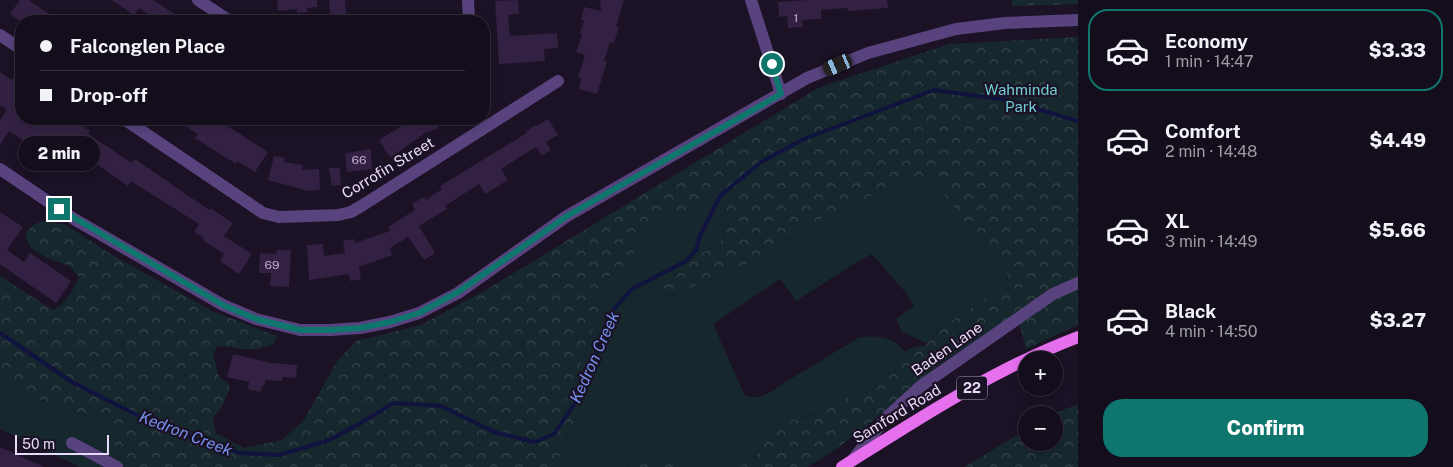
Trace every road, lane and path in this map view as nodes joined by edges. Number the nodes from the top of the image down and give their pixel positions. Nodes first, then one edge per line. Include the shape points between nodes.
1 (198, 0) edge
2 (468, 0) edge
3 (751, 0) edge
4 (221, 15) edge
5 (469, 15) edge
6 (1078, 20) edge
7 (0, 35) edge
8 (15, 45) edge
9 (558, 82) dead end
10 (781, 94) junction
11 (490, 120) edge
12 (133, 125) edge
13 (481, 125) edge
14 (0, 169) edge
15 (1078, 282) edge
16 (1078, 337) edge
17 (72, 443) dead end
18 (847, 464) edge
19 (117, 467) edge

1 - 4 street
2 - 5 street
3 - 10 street
6 - 10 street via 956,29 868,53 807,78
7 - 8 street
9 - 11 street, Corrofin Street
10 - 14 street via 567,216 458,292 419,313 360,328 300,330 256,319 223,305 74,219
12 - 13 street, Corrofin Street via 263,213 279,217 352,212
15 - 18 street, Baden Lane via 1053,294 921,386 887,417
16 - 18 main road, Samford Road / 22 via 981,383
17 - 19 street

